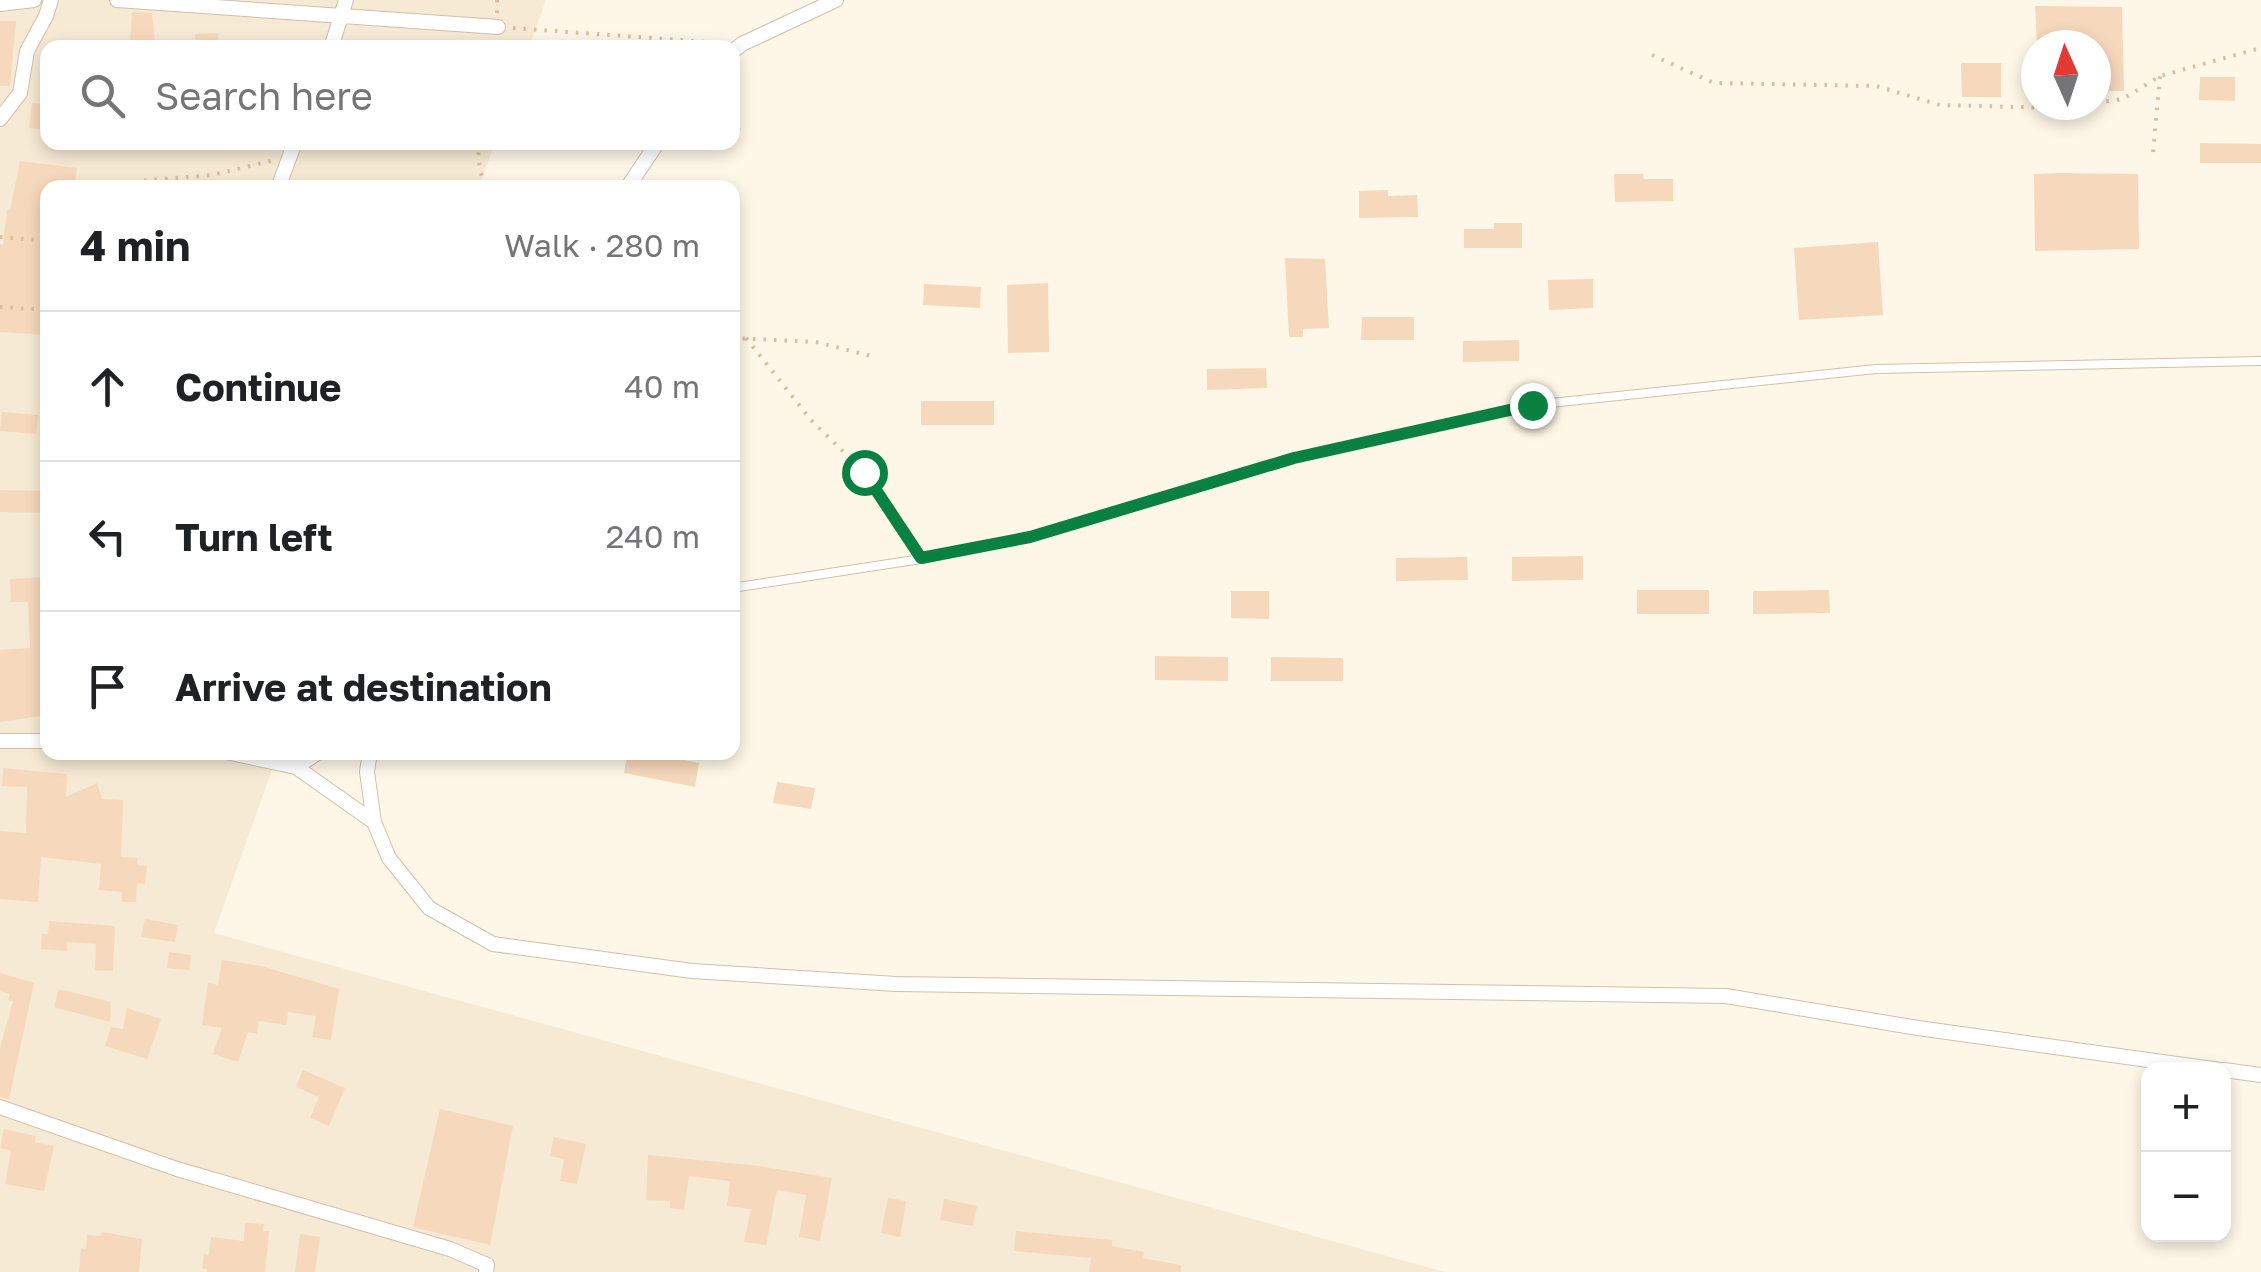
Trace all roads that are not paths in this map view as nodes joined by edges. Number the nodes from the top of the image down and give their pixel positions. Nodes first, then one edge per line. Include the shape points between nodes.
1 (34, 0) edge
2 (50, 0) edge
3 (117, 0) edge
4 (836, 0) edge
5 (0, 4) edge
6 (288, 6) edge
7 (344, 8) edge
8 (498, 26) road end
9 (334, 40) edge
10 (740, 47) edge
11 (0, 91) edge
12 (20, 93) junction
13 (0, 119) edge
14 (292, 150) edge
15 (652, 150) edge
16 (281, 180) edge
17 (632, 180) edge
18 (2261, 361) edge
19 (740, 587) edge
20 (0, 741) edge
21 (40, 741) edge
22 (266, 760) edge
23 (306, 760) edge
24 (369, 760) edge
25 (296, 766) junction
26 (374, 822) junction
27 (2164, 1062) edge
28 (2231, 1071) edge
29 (2261, 1075) edge
30 (0, 1107) edge
31 (491, 1270) edge

1 - 5 street
2 - 12 street via 27,51
3 - 6 street
4 - 10 street
6 - 7 street
7 - 8 street
7 - 9 street
11 - 12 street
12 - 13 street
14 - 16 street
15 - 17 street
18 - 19 lane via 1876,368 1532,405 1294,458 1030,537
20 - 21 street
22 - 25 street
23 - 25 street
24 - 26 street
25 - 26 street
26 - 27 street via 389,858 429,908 493,944 511,947 692,971 896,984 1726,996
28 - 29 street
30 - 31 street via 177,1169 450,1249

